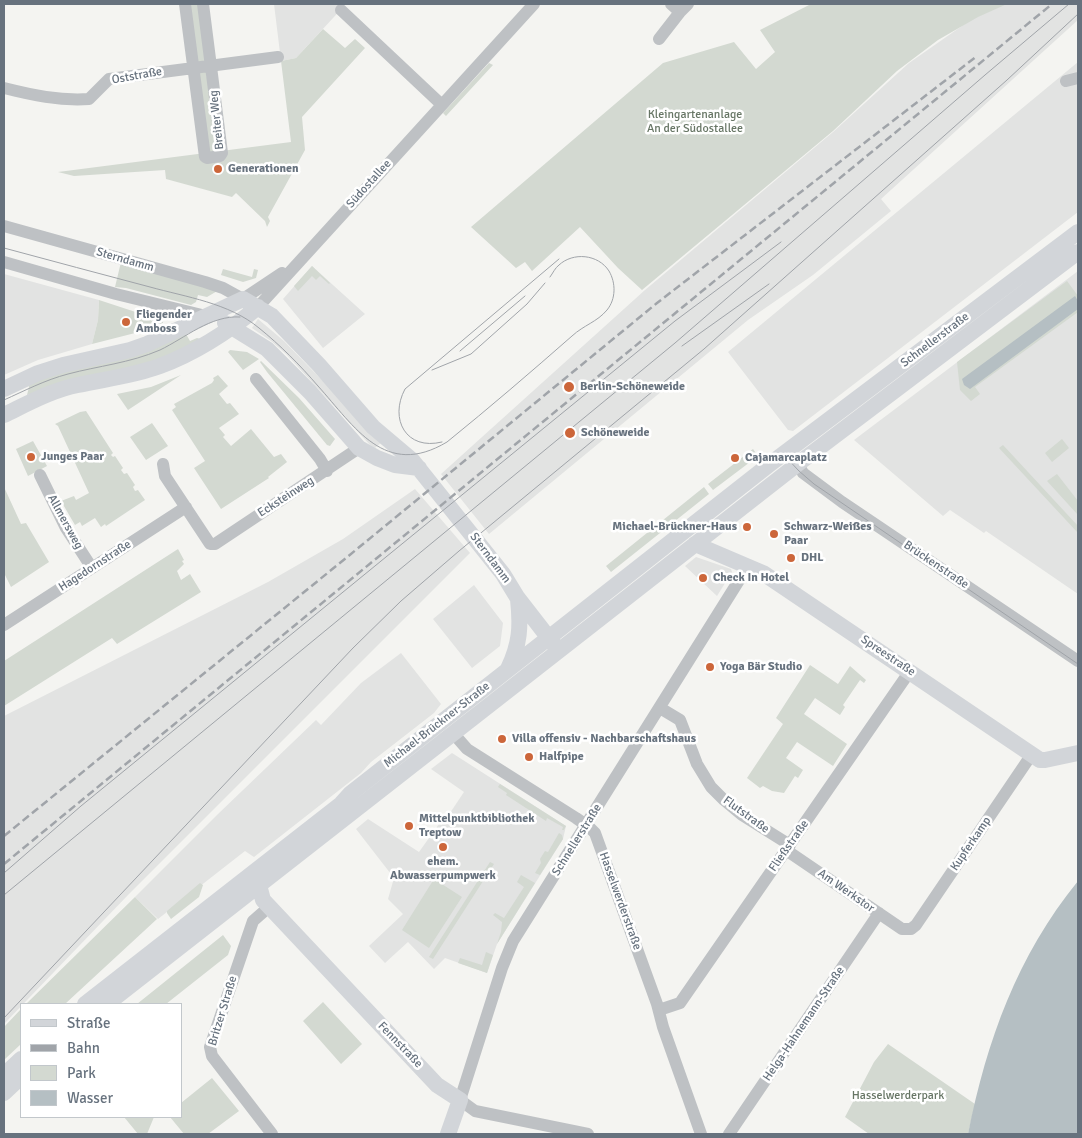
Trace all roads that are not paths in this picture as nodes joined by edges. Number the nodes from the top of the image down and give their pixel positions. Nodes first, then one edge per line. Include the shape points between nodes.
1 (185, 4) edge
2 (203, 4) edge
3 (534, 4) edge
4 (680, 6) edge
5 (341, 10) dead end
6 (659, 39) dead end
7 (278, 58) dead end
8 (210, 65) junction
9 (193, 68) junction
10 (4, 88) edge
11 (442, 105) junction
12 (4, 226) edge
13 (1078, 232) edge
14 (1078, 252) edge
15 (4, 262) edge
16 (297, 264) junction
17 (243, 298) junction
18 (258, 308) junction
19 (206, 316) junction
20 (231, 327) junction
21 (256, 379) dead end
22 (4, 389) edge
23 (4, 415) edge
24 (792, 448) junction
25 (353, 452) junction
26 (798, 463) junction
27 (163, 464) dead end
28 (419, 468) junction
29 (327, 471) junction
30 (40, 475) dead end
31 (186, 507) junction
32 (695, 544) junction
33 (748, 566) junction
34 (92, 568) junction
35 (517, 596) junction
36 (4, 625) edge
37 (554, 644) junction
38 (1078, 661) edge
39 (508, 669) junction
40 (910, 671) junction
41 (660, 708) junction
42 (453, 732) junction
43 (1078, 753) edge
44 (1032, 754) junction
45 (586, 825) junction
46 (788, 848) junction
47 (267, 861) junction
48 (258, 885) junction
49 (269, 907) junction
50 (878, 914) junction
51 (906, 930) joint
52 (86, 1003) edge
53 (108, 1003) edge
54 (659, 1010) junction
55 (20, 1059) edge
56 (4, 1075) edge
57 (20, 1078) edge
58 (4, 1093) edge
59 (460, 1100) junction
60 (272, 1134) edge
61 (448, 1134) edge
62 (588, 1134) edge
63 (700, 1134) edge
64 (728, 1134) edge

1 - 9 street, Breiter Weg
2 - 8 street, Breiter Weg
3 - 11 street, Südostallee
4 - 6 street
5 - 11 street
7 - 8 street, Oststraße
8 - 9 street, Oststraße
8 - 9 street, Breiter Weg via 220,156 205,157
9 - 10 street, Oststraße via 108,79 89,99 38,97
11 - 16 street, Südostallee
12 - 17 street, Sterndamm via 205,282
13 - 24 main road, Schnellerstraße
14 - 26 main road, Schnellerstraße
15 - 19 street
16 - 17 street, Südostallee
16 - 18 street, Südostallee
17 - 18 main road, Sterndamm
17 - 19 main road
18 - 20 main road
18 - 28 main road, Sterndamm via 272,316 373,427
19 - 20 main road
19 - 22 main road via 130,350 82,360
20 - 23 main road via 161,366 77,385
20 - 25 main road via 267,349 310,392
21 - 29 street
24 - 26 main road
24 - 37 main road, Michael-Brückner-Straße
25 - 28 main road via 395,465
25 - 29 street, Ecksteinweg
26 - 32 main road, Michael-Brückner-Straße
26 - 38 street, Brückenstraße via 803,473 842,502
27 - 31 street via 166,476
28 - 35 main road, Sterndamm
29 - 31 street, Ecksteinweg via 212,545
30 - 34 street, Allmersweg via 66,528
31 - 34 street, Hagedornstraße
32 - 33 main road, Spreestraße
32 - 37 main road, Michael-Brückner-Straße
33 - 40 main road, Spreestraße
33 - 41 street, Schnellerstraße
34 - 36 street, Hagedornstraße
35 - 37 main road, Sterndamm
35 - 39 main road via 520,633
37 - 39 main road, Michael-Brückner-Straße
37 - 42 main road, Michael-Brückner-Straße
39 - 47 main road, Michael-Brückner-Straße
40 - 44 main road, Spreestraße
40 - 46 street, Fließstraße
41 - 45 street, Schnellerstraße
41 - 46 street, Flutstraße via 680,720 697,764 711,787 742,815
42 - 45 street, Hasselwerderstraße via 468,749
42 - 48 main road, Michael-Brückner-Straße
43 - 44 main road, Spreestraße via 1045,760
44 - 51 street, Kupferkamp via 916,926
45 - 54 street, Hasselwerderstraße via 598,840
45 - 59 street, Schnellerstraße via 506,957
46 - 50 street, Am Werkstor
46 - 54 street, Fließstraße via 680,1003
47 - 48 main road
47 - 52 main road, Michael-Brückner-Straße
48 - 49 main road, Fennstraße
48 - 53 main road, Michael-Brückner-Straße
49 - 59 main road, Fennstraße via 437,1085
49 - 60 street, Britzer Straße via 253,921 210,1047 212,1056
50 - 51 street, Am Werkstor
50 - 64 street, Helga-Hahnemann-Straße
54 - 63 street, Hasselwerderstraße
55 - 56 main road
57 - 58 main road
59 - 61 main road, Schnellerstraße
59 - 62 street, Fennstraße via 475,1111

